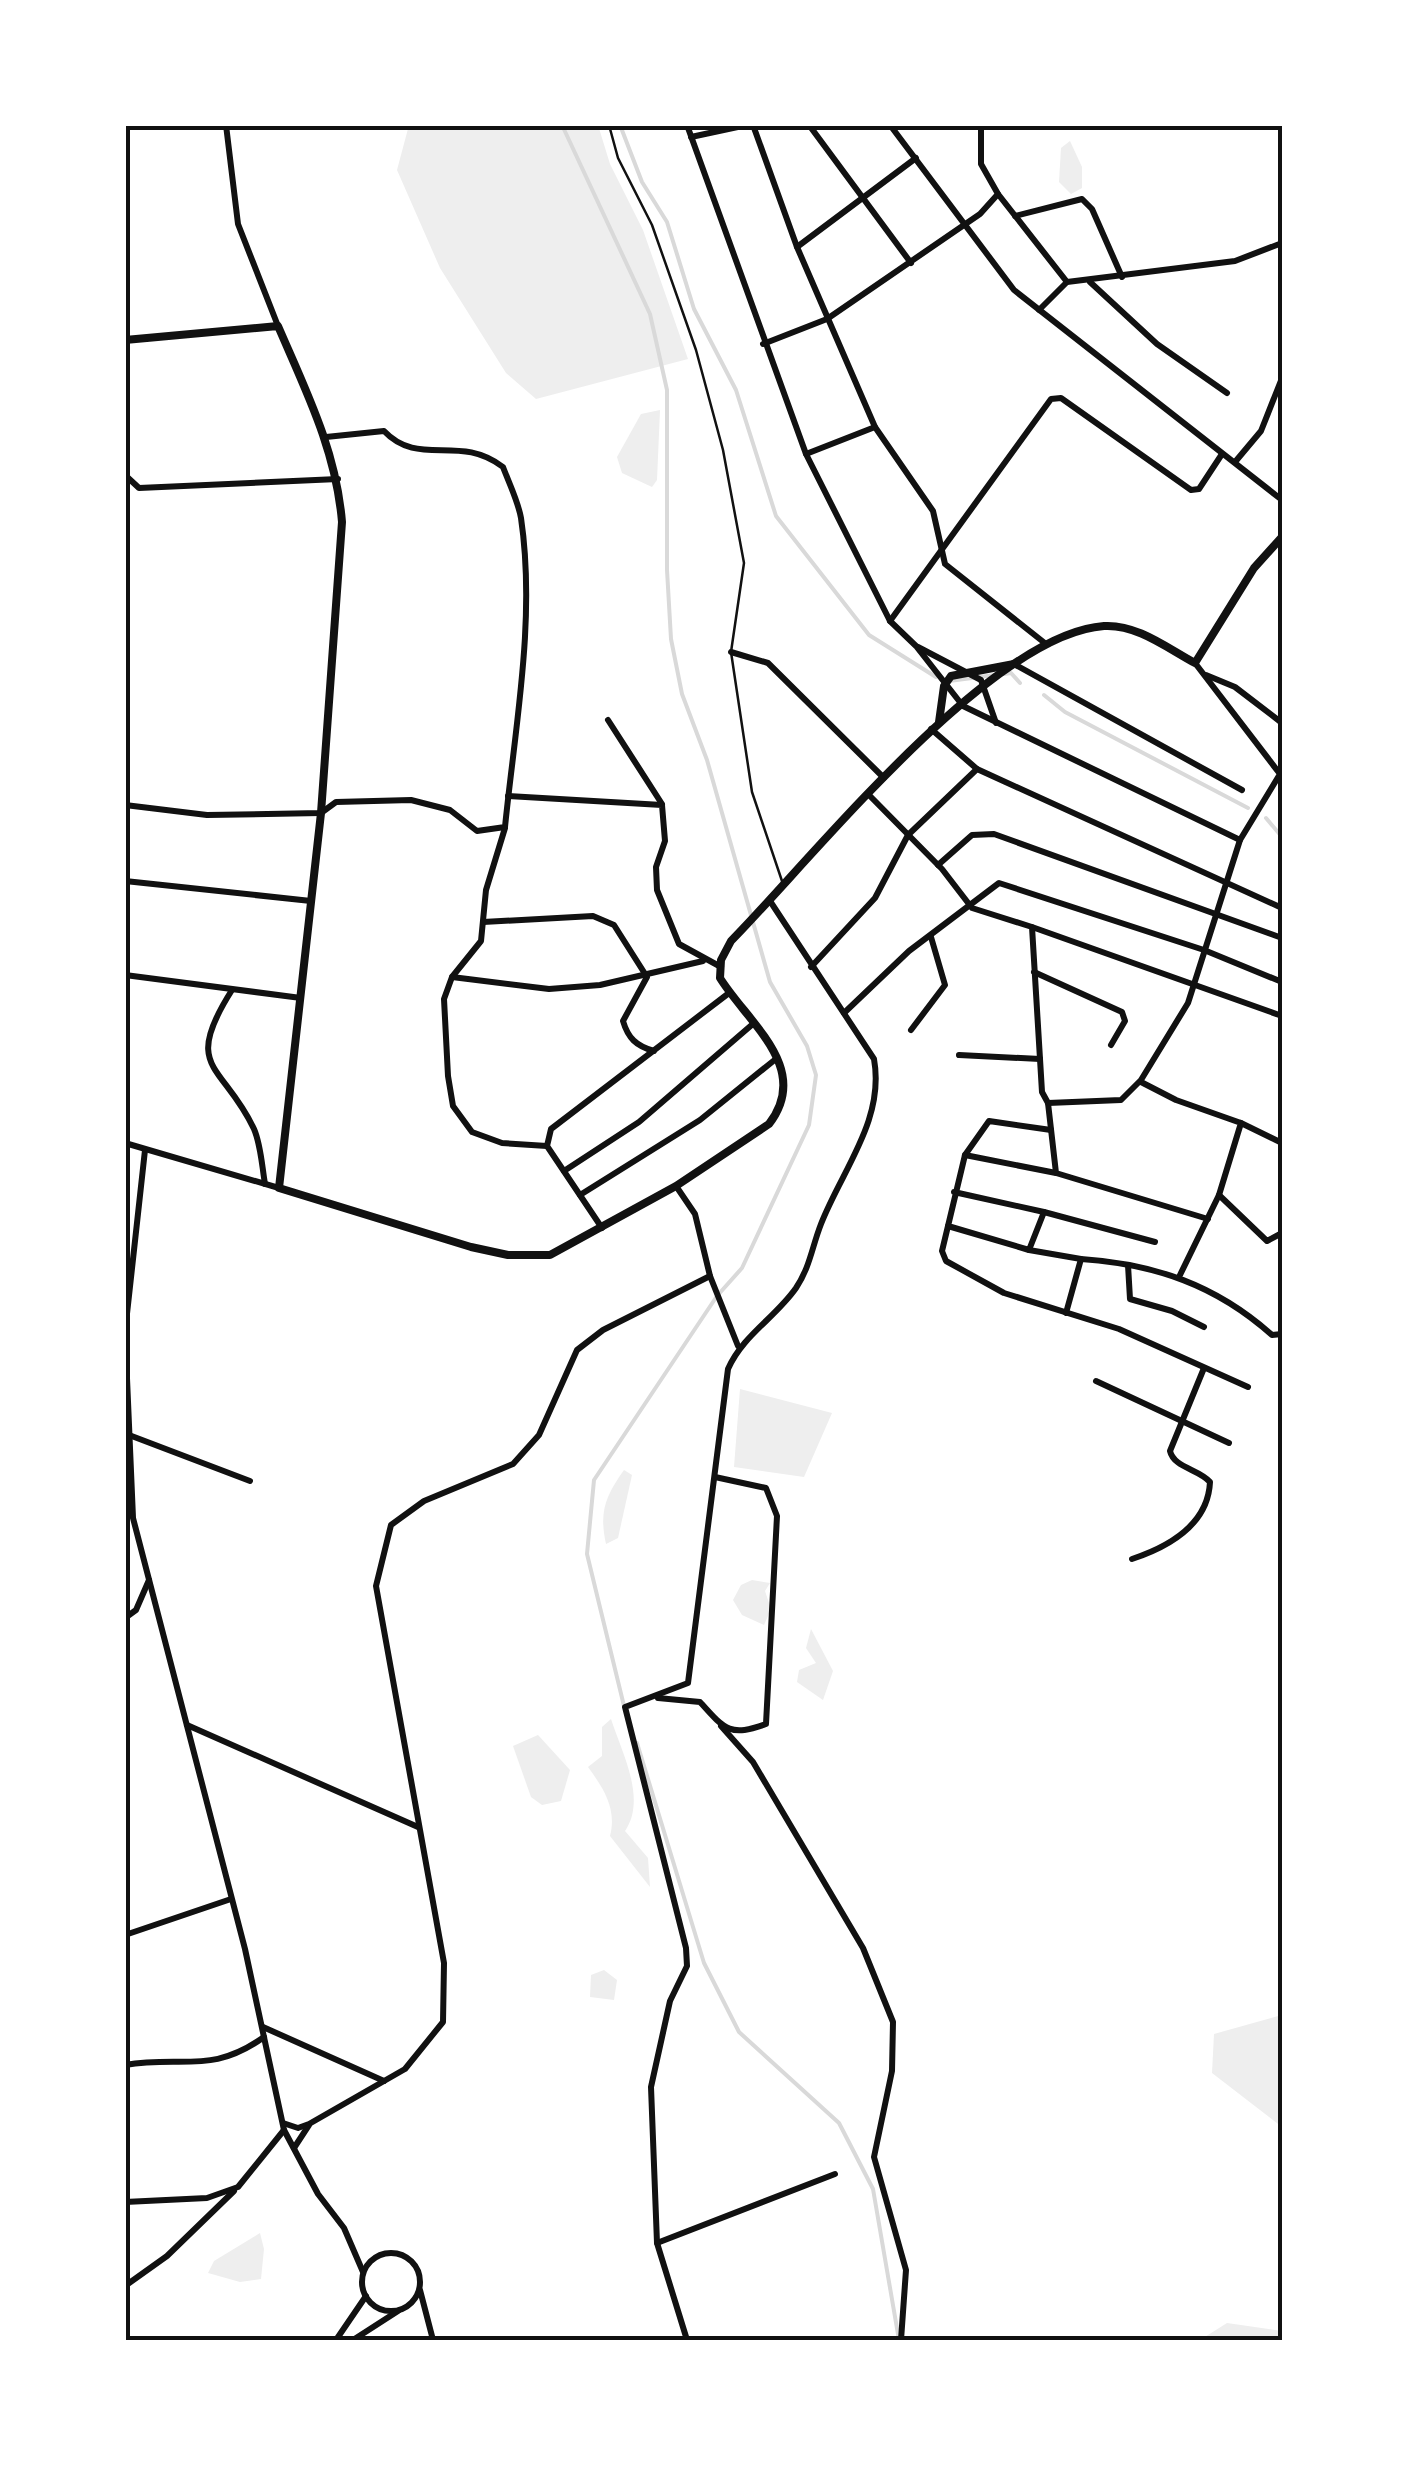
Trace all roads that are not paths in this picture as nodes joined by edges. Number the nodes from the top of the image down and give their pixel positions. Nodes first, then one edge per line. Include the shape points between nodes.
1 (226, 125) edge
2 (609, 125) edge
3 (687, 125) edge
4 (750, 125) edge
5 (809, 125) edge
6 (890, 125) edge
7 (981, 125) edge
8 (691, 137) junction
9 (916, 158) junction
10 (998, 194) junction
11 (862, 198) junction
12 (1015, 216) junction
13 (966, 226) junction
14 (1282, 243) edge
15 (798, 247) junction
16 (912, 262) junction
17 (1122, 277) junction
18 (1089, 281) junction
19 (1068, 282) junction
20 (1039, 310) junction
21 (827, 320) junction
22 (278, 326) junction
23 (125, 340) edge
24 (762, 344) junction
25 (1282, 378) edge
26 (1226, 393) dead end
27 (875, 426) junction
28 (326, 437) junction
29 (806, 454) junction
30 (1222, 454) junction
31 (1234, 463) junction
32 (125, 475) edge
33 (338, 480) junction
34 (1282, 500) edge
35 (1282, 537) edge
36 (940, 548) junction
37 (890, 621) junction
38 (1046, 644) junction
39 (916, 646) junction
40 (731, 652) junction
41 (1195, 662) junction
42 (1014, 664) junction
43 (963, 670) junction
44 (1205, 675) junction
45 (944, 686) junction
46 (986, 688) junction
47 (963, 706) junction
48 (608, 720) dead end
49 (996, 724) junction
50 (1282, 724) edge
51 (935, 726) junction
52 (977, 769) junction
53 (1281, 776) edge
54 (884, 778) junction
55 (1242, 790) dead end
56 (869, 795) junction
57 (508, 796) junction
58 (125, 804) edge
59 (662, 805) junction
60 (321, 813) junction
61 (505, 828) junction
62 (908, 835) junction
63 (1240, 840) junction
64 (938, 865) junction
65 (125, 881) edge
66 (1227, 885) junction
67 (783, 886) junction
68 (311, 900) junction
69 (767, 904) junction
70 (972, 908) junction
71 (1282, 908) edge
72 (1214, 916) junction
73 (483, 922) junction
74 (1032, 927) junction
75 (931, 937) junction
76 (1282, 938) edge
77 (1204, 950) junction
78 (704, 960) junction
79 (721, 967) junction
80 (811, 968) junction
81 (1034, 972) junction
82 (125, 975) edge
83 (452, 977) junction
84 (647, 977) junction
85 (1282, 982) edge
86 (1194, 983) junction
87 (232, 990) junction
88 (729, 993) junction
89 (301, 998) junction
90 (844, 1013) junction
91 (1282, 1016) edge
92 (754, 1023) junction
93 (911, 1030) dead end
94 (1111, 1045) dead end
95 (655, 1052) junction
96 (959, 1055) dead end
97 (778, 1057) junction
98 (1040, 1058) junction
99 (1141, 1080) junction
100 (1048, 1103) junction
101 (1242, 1123) junction
102 (1051, 1130) junction
103 (125, 1142) edge
104 (1282, 1143) edge
105 (547, 1146) junction
106 (145, 1150) junction
107 (965, 1155) junction
108 (564, 1170) junction
109 (1056, 1173) junction
110 (266, 1184) junction
111 (676, 1186) junction
112 (279, 1188) junction
113 (954, 1192) junction
114 (580, 1195) junction
115 (1218, 1195) junction
116 (1044, 1212) junction
117 (1208, 1219) junction
118 (948, 1226) junction
119 (602, 1228) junction
120 (1282, 1233) edge
121 (1155, 1242) dead end
122 (1029, 1250) junction
123 (1081, 1259) junction
124 (1128, 1265) junction
125 (1180, 1275) junction
126 (710, 1276) junction
127 (1066, 1313) junction
128 (1204, 1328) dead end
129 (1282, 1334) edge
130 (1272, 1335) junction
131 (1282, 1342) edge
132 (738, 1346) junction
133 (126, 1368) edge
134 (1204, 1368) junction
135 (1096, 1381) dead end
136 (1248, 1387) dead end
137 (1182, 1422) junction
138 (129, 1435) junction
139 (1229, 1444) dead end
140 (126, 1461) edge
141 (715, 1477) junction
142 (250, 1481) dead end
143 (1132, 1560) dead end
144 (149, 1579) junction
145 (125, 1618) edge
146 (646, 1699) junction
147 (186, 1725) junction
148 (721, 1726) junction
149 (418, 1827) junction
150 (232, 1899) junction
151 (125, 1934) edge
152 (262, 2026) junction
153 (264, 2037) junction
154 (125, 2066) edge
155 (384, 2082) junction
156 (310, 2124) junction
157 (283, 2127) junction
158 (294, 2150) junction
159 (835, 2174) dead end
160 (238, 2187) junction
161 (125, 2202) edge
162 (658, 2242) junction
163 (364, 2272) junction
164 (125, 2286) edge
165 (420, 2290) junction
166 (366, 2296) junction
167 (400, 2310) junction
168 (336, 2340) edge
169 (353, 2340) edge
170 (433, 2340) edge
171 (687, 2340) edge
172 (901, 2340) edge

1 - 22 street via 238,224
2 - 40 lane via 665,261 724,450 744,563
3 - 8 street
4 - 8 street
4 - 15 street
5 - 11 street
6 - 9 street
7 - 10 street via 981,164
8 - 24 street
9 - 11 street
9 - 13 street
10 - 12 street
10 - 13 street
11 - 15 street
11 - 16 street
12 - 17 street via 1074,198 1087,202
12 - 19 street
13 - 16 street
13 - 20 street via 1014,290
14 - 17 street via 1235,261
15 - 21 street
16 - 21 street
17 - 18 street
18 - 19 street
18 - 26 street via 1157,344
19 - 20 street
20 - 30 street
21 - 24 street
21 - 27 street
22 - 23 street
22 - 28 street
24 - 29 street
25 - 31 street via 1261,431
27 - 29 street
27 - 36 street via 933,512
28 - 33 street
28 - 57 street via 384,431 410,450 470,449 504,467 521,516 524,570
29 - 37 street
30 - 31 street
30 - 36 street via 1191,490 1056,396
31 - 34 street
32 - 33 street via 139,488
33 - 60 street via 341,538
35 - 41 street via 1254,568
36 - 37 street
36 - 38 street via 956,576
37 - 39 street
38 - 41 street via 1117,626
38 - 42 street
39 - 43 street
39 - 45 street
40 - 54 street via 768,663
40 - 67 lane via 752,792
41 - 44 street
42 - 43 street
42 - 46 street
42 - 55 street
43 - 45 street
43 - 46 street
44 - 50 street via 1234,687
44 - 53 street
45 - 47 street
45 - 51 street
46 - 47 street
46 - 49 street
47 - 49 street
47 - 51 street
48 - 59 street
49 - 63 street
51 - 52 street
51 - 54 street
52 - 62 street
52 - 66 street
53 - 63 street
54 - 56 street
56 - 62 street
56 - 67 street
57 - 59 street
57 - 61 street
58 - 60 street via 207,815
59 - 78 street via 665,842 657,890 679,944
60 - 61 street via 336,802 411,800 450,810 477,831
60 - 68 street
61 - 73 street
62 - 64 street
62 - 80 street via 874,898
63 - 66 street
64 - 70 street
64 - 72 street via 981,831
65 - 68 street
66 - 71 street
66 - 72 street
67 - 69 street
68 - 89 street
69 - 79 street via 731,940
69 - 80 street
70 - 74 street
70 - 75 street
70 - 77 street via 994,885 1009,884
72 - 76 street
72 - 77 street
73 - 83 street via 481,940
73 - 84 street via 593,916 614,925
74 - 81 street
74 - 86 street
75 - 90 street
75 - 93 street via 945,985
77 - 85 street
77 - 86 street
78 - 79 street
78 - 84 street
79 - 88 street
80 - 90 street
81 - 94 street via 1122,1012 1125,1021
81 - 98 street
82 - 87 street
83 - 84 street via 549,989
83 - 105 street via 444,999 453,1106 472,1132 502,1143
84 - 95 street via 623,1020 639,1046
86 - 91 street
86 - 99 street
87 - 89 street
87 - 110 street via 211,1023 206,1047 218,1080 256,1132
88 - 92 street
88 - 95 street
89 - 112 street
90 - 132 street via 874,1059 873,1111 820,1226 811,1264
92 - 97 street
92 - 108 street via 638,1122
95 - 105 street via 551,1129
96 - 98 street
97 - 111 street via 784,1095 769,1124
97 - 114 street via 700,1120
98 - 100 street
99 - 100 street via 1121,1100
99 - 101 street
100 - 102 street
101 - 104 street
101 - 115 street
102 - 107 street via 989,1121
102 - 109 street
103 - 106 street
105 - 108 street
106 - 110 street
106 - 133 street
107 - 109 street
107 - 113 street
108 - 114 street
109 - 117 street
110 - 112 street
111 - 119 street
111 - 126 street via 695,1214
112 - 119 street via 508,1255 550,1255
113 - 116 street
113 - 118 street
114 - 119 street
115 - 117 street
115 - 120 street via 1267,1240
116 - 121 street
116 - 122 street
117 - 125 street
118 - 122 street
118 - 127 street via 946,1260 1004,1293
122 - 123 street
123 - 124 street
123 - 127 street
124 - 125 street
124 - 128 street via 1130,1298
125 - 130 street
126 - 132 street
126 - 149 street via 577,1350 539,1436 513,1464 424,1500 392,1526 376,1586
127 - 134 street
129 - 130 street
130 - 131 street
132 - 141 street via 728,1370
133 - 138 street
134 - 136 street
134 - 137 street
135 - 137 street
137 - 139 street
137 - 143 street via 1172,1458 1204,1474 1209,1496 1202,1514 1166,1548
138 - 140 street
138 - 142 street
140 - 144 street
141 - 146 street via 688,1683
141 - 148 street via 766,1488 777,1516 766,1724 741,1733
144 - 145 street via 136,1610
144 - 147 street
146 - 148 street via 700,1702
146 - 162 street via 625,1707 626,1720 687,1966 670,2002 651,2086
147 - 149 street
147 - 150 street
148 - 172 street via 753,1762 864,1948 893,2022 892,2071 874,2157 906,2270
149 - 155 street via 444,1963 443,2022 406,2069
150 - 151 street
150 - 152 street
152 - 153 street
152 - 155 street
153 - 154 street via 238,2056 200,2064
153 - 157 street
155 - 156 street
156 - 157 street
156 - 158 street
157 - 158 street
157 - 160 street
158 - 163 street
159 - 162 street
160 - 161 street via 206,2198
160 - 164 street via 168,2256
162 - 171 street
163 - 165 street via 378,2255 400,2253 418,2268
163 - 166 street
165 - 167 street
165 - 170 street
166 - 167 street via 380,2310
166 - 168 street
167 - 169 street

